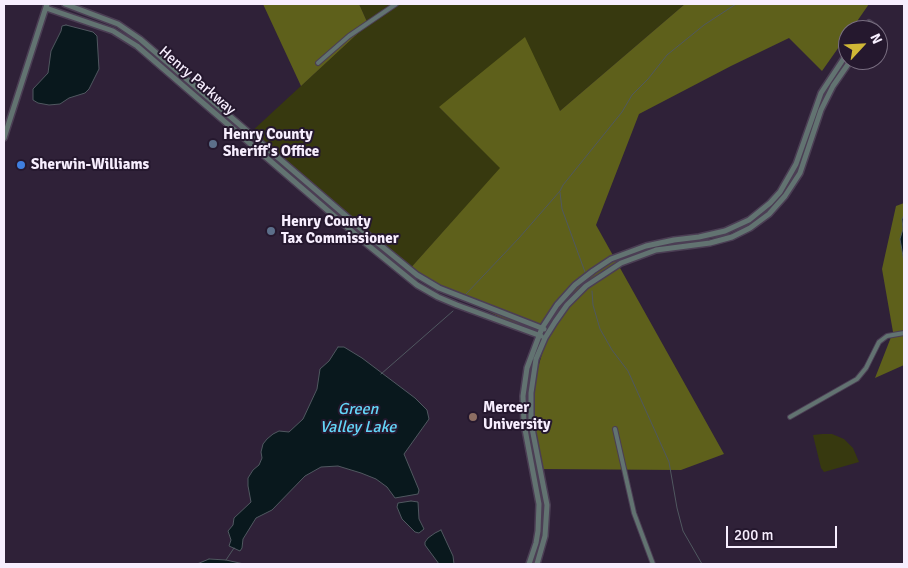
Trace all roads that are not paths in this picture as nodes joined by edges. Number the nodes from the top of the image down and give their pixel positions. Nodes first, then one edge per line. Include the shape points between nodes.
1 (65, 4) edge
2 (396, 4) edge
3 (46, 6) edge
4 (318, 63) dead end
5 (838, 67) edge
6 (843, 70) edge
7 (4, 138) edge
8 (542, 328) junction
9 (549, 332) junction
10 (904, 333) edge
11 (538, 335) junction
12 (545, 338) junction
13 (790, 417) dead end
14 (615, 429) dead end
15 (529, 564) edge
16 (537, 564) edge
17 (653, 564) edge

1 - 8 street, Henry Parkway via 118,24 140,39 417,275 439,288
2 - 4 street via 349,36
3 - 7 street
3 - 11 street, Henry Parkway via 113,31 137,46 412,281 438,297
5 - 8 street via 820,94 796,164 770,203 749,220 725,232 646,246 611,259 575,285
6 - 9 street via 821,110 796,179 769,214 732,237 656,250 621,263 579,292 560,313
8 - 9 street, Henry Parkway
8 - 11 street
9 - 12 street
10 - 13 street via 887,336 879,342 857,379
11 - 12 street, Henry Parkway
11 - 15 street via 527,368 523,396 524,424 539,504 536,543
12 - 16 street via 536,359 530,409 547,505 545,536
14 - 17 street via 634,513

